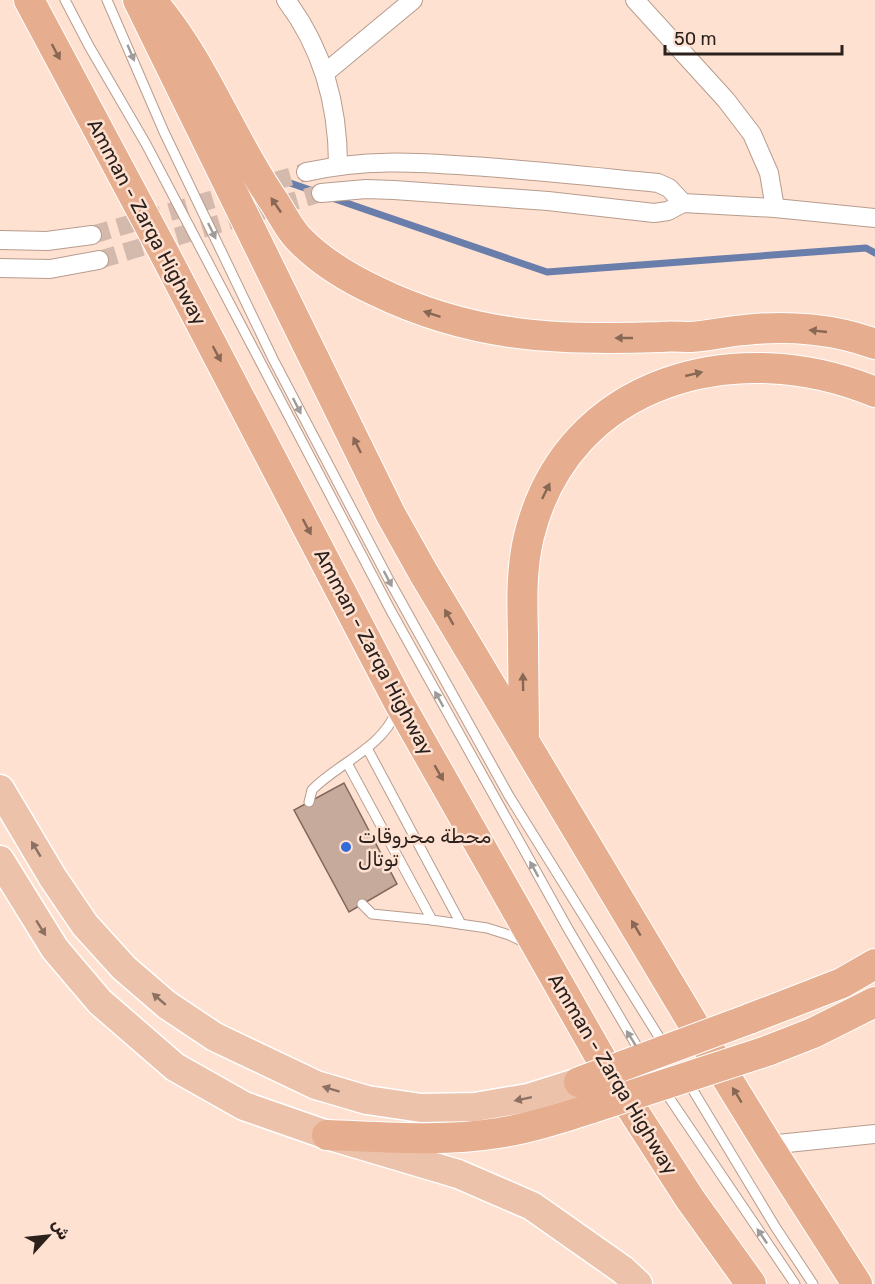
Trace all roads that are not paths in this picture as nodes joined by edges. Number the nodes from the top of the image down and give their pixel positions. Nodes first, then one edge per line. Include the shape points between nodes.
1 (29, 0) edge
2 (65, 0) edge
3 (107, 0) edge
4 (138, 0) edge
5 (151, 0) edge
6 (286, 0) edge
7 (413, 0) edge
8 (635, 0) edge
9 (325, 73) junction
10 (338, 165) junction
11 (306, 172) tunnel mouth
12 (321, 193) tunnel mouth
13 (682, 203) junction
14 (775, 208) junction
15 (875, 219) edge
16 (92, 235) tunnel mouth
17 (0, 240) edge
18 (99, 260) tunnel mouth
19 (0, 268) edge
20 (875, 344) edge
21 (875, 392) edge
22 (398, 701) junction
23 (524, 741) junction
24 (367, 748) junction
25 (347, 763) junction
26 (0, 789) edge
27 (309, 802) dead end
28 (0, 860) edge
29 (362, 904) dead end
30 (432, 920) junction
31 (461, 924) junction
32 (541, 954) junction
33 (875, 964) edge
34 (875, 1002) edge
35 (675, 1063) dead end
36 (652, 1071) dead end
37 (681, 1072) dead end
38 (657, 1080) dead end
39 (579, 1082) joint
40 (875, 1134) edge
41 (327, 1135) junction
42 (768, 1145) junction
43 (638, 1284) edge
44 (751, 1284) edge
45 (795, 1284) edge
46 (813, 1284) edge
47 (857, 1284) edge

1 -> 22 highway, Amman - Zarqa Highway
36 -> 2 lane via 437,694 146,144
3 -> 35 lane via 164,132 273,359 389,580 509,796
23 -> 4 highway via 391,515
20 -> 5 highway via 824,331 784,328 689,337 567,338 511,334 447,319 386,296 334,267 297,237 261,182 182,39
6 - 9 street via 307,31
7 - 9 street
8 - 14 street via 752,134 769,173
9 - 10 street via 336,118
10 - 11 street
10 - 13 street via 402,162 658,183 669,188
12 - 13 street via 394,190 654,213
13 - 14 street
14 - 15 street
16 - 17 street via 47,241
18 - 19 street via 50,269
23 -> 21 highway via 522,586 529,536 540,503 560,465 594,426 638,394 688,374 715,369 800,371
22 - 24 lane via 391,724
22 -> 32 highway, Amman - Zarqa Highway
42 -> 23 highway
24 - 25 lane
24 - 31 lane
25 - 27 lane via 312,790
25 - 30 lane
39 -> 26 main road via 528,1098 475,1107 421,1108 367,1100 316,1084 215,1036 167,1005 124,968 85,925
28 -> 41 main road via 55,949 100,1002 175,1067 244,1106
29 - 30 lane via 372,914
30 - 31 lane
31 - 32 lane via 509,935
32 - 44 highway, Amman - Zarqa Highway via 650,1139
33 - 39 highway, bridge via 842,983
34 - 41 highway, bridge via 767,1051 544,1123 497,1133 423,1138
37 - 46 lane
45 -> 38 lane
40 - 42 street
41 - 43 main road via 458,1174 532,1206
42 - 47 highway

